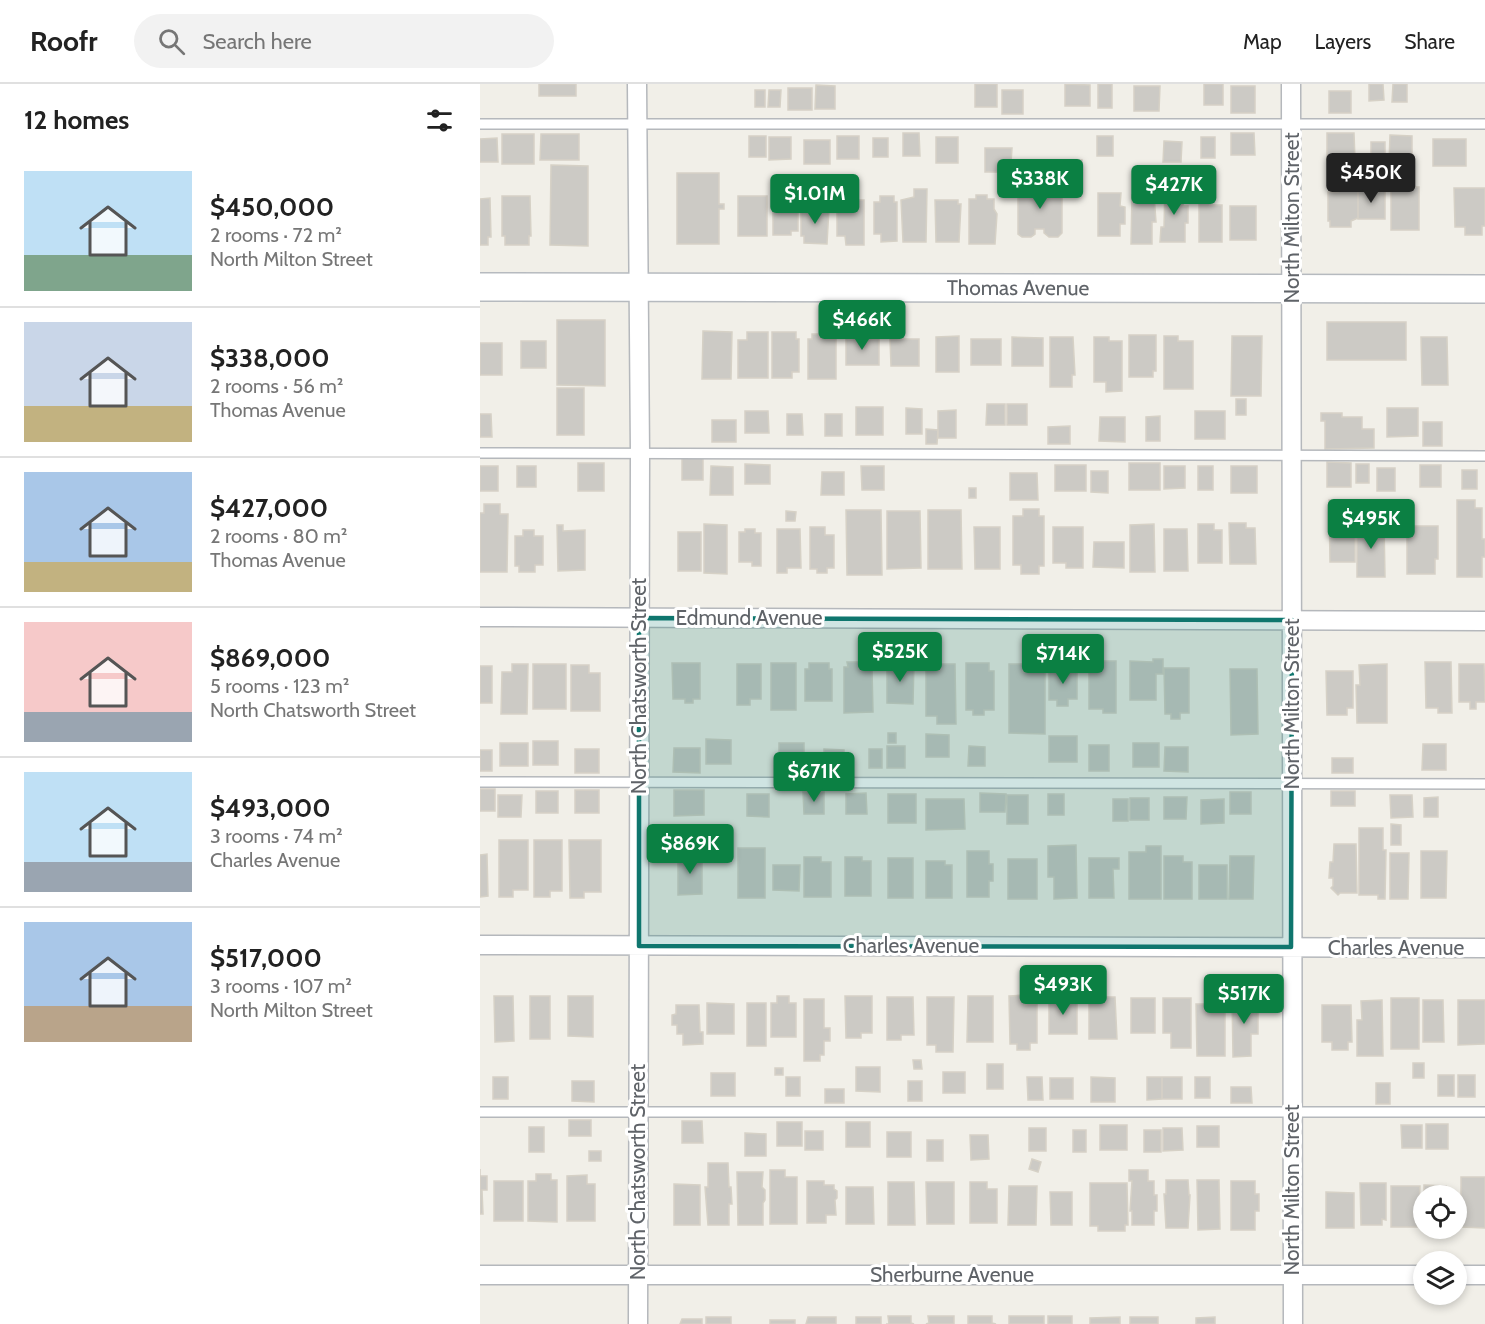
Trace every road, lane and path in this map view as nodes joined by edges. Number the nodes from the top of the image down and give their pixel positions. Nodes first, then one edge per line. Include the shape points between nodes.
1 (637, 84) edge
2 (1291, 84) edge
3 (480, 124) edge
4 (1291, 124) junction
5 (1485, 124) edge
6 (637, 125) junction
7 (480, 287) edge
8 (639, 287) junction
9 (1292, 288) junction
10 (1485, 289) edge
11 (480, 453) edge
12 (639, 454) junction
13 (1292, 456) junction
14 (1485, 456) edge
15 (480, 617) edge
16 (639, 618) junction
17 (1292, 620) junction
18 (1485, 621) edge
19 (480, 782) edge
20 (639, 782) junction
21 (1293, 783) junction
22 (1485, 784) edge
23 (480, 945) edge
24 (639, 946) junction
25 (1291, 947) junction
26 (1485, 948) edge
27 (480, 1112) edge
28 (639, 1112) junction
29 (1292, 1112) junction
30 (1485, 1112) edge
31 (1293, 1274) junction
32 (480, 1275) edge
33 (638, 1275) junction
34 (1413, 1275) edge
35 (1467, 1275) edge
36 (1485, 1275) edge
37 (638, 1324) edge
38 (1293, 1324) edge

1 - 6 street, North Chatsworth Street
2 - 4 street, North Milton Street
3 - 6 lane
4 - 5 lane
4 - 6 lane
4 - 9 street, North Milton Street
6 - 8 street, North Chatsworth Street
7 - 8 street, Thomas Avenue
8 - 9 street, Thomas Avenue
8 - 12 street, North Chatsworth Street
9 - 10 street, Thomas Avenue
9 - 13 street, North Milton Street
11 - 12 lane
12 - 13 lane
12 - 16 street, North Chatsworth Street
13 - 14 lane
13 - 17 street, North Milton Street
15 - 16 street, Edmund Avenue
16 - 17 street, Edmund Avenue
16 - 20 street, North Chatsworth Street
17 - 18 street, Edmund Avenue
17 - 21 street, North Milton Street
19 - 20 lane
20 - 21 lane
20 - 24 street, North Chatsworth Street
21 - 22 lane
21 - 25 street, North Milton Street
23 - 24 street, Charles Avenue
24 - 25 street, Charles Avenue
24 - 28 street, North Chatsworth Street
25 - 26 street, Charles Avenue
25 - 29 street, North Milton Street
27 - 28 lane
28 - 29 lane
28 - 33 street, North Chatsworth Street
29 - 30 lane
29 - 31 street, North Milton Street
31 - 33 street, Sherburne Avenue
31 - 34 street, Sherburne Avenue
31 - 38 street, North Milton Street
32 - 33 street, Sherburne Avenue
33 - 37 street, North Chatsworth Street
35 - 36 street

